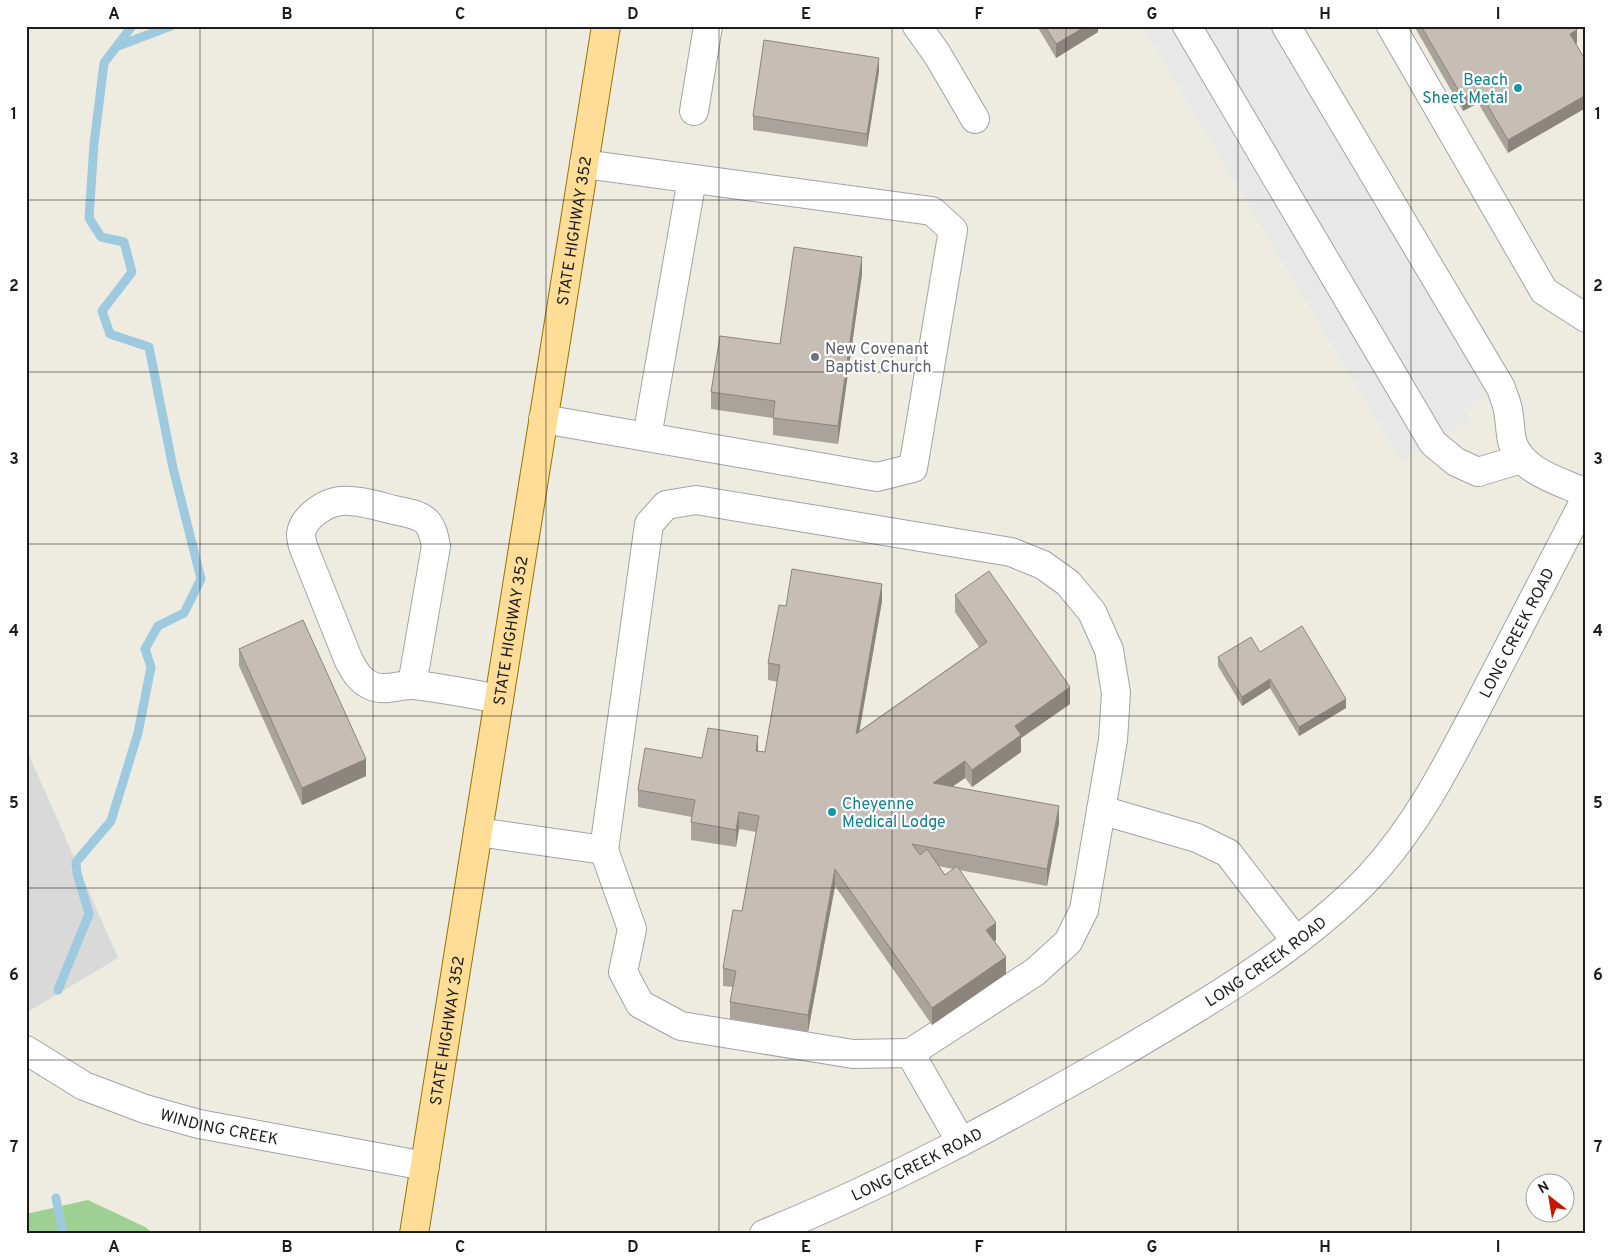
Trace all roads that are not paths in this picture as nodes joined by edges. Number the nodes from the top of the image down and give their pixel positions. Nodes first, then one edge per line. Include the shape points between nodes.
1 (606, 26) edge
2 (708, 26) edge
3 (917, 26) edge
4 (1187, 26) edge
5 (1286, 26) edge
6 (1391, 26) edge
7 (694, 111) dead end
8 (975, 118) dead end
9 (584, 164) junction
10 (692, 179) junction
11 (1586, 318) edge
12 (543, 419) junction
13 (647, 437) junction
14 (1521, 459) junction
15 (1586, 493) edge
16 (1586, 498) edge
17 (412, 685) junction
18 (499, 698) junction
19 (1101, 810) junction
20 (478, 832) junction
21 (604, 850) junction
22 (1296, 941) junction
23 (26, 1050) edge
24 (910, 1053) junction
25 (961, 1142) junction
26 (424, 1166) junction
27 (414, 1234) edge
28 (764, 1234) edge

1 - 9 main road, STATE HIGHWAY 352
2 - 7 street
3 - 8 street
4 - 14 street via 1434,443 1456,462 1478,472
5 - 14 street via 1501,388 1513,444
6 - 11 street via 1544,292
9 - 10 street
9 - 12 main road, STATE HIGHWAY 352
10 - 13 street
10 - 13 street via 932,211 953,230 912,468 877,477
12 - 13 street
12 - 18 main road, STATE HIGHWAY 352
14 - 15 street via 1535,470
16 - 22 street, LONG CREEK ROAD via 1445,771 1371,876 1329,916
17 - 17 street via 387,689 374,687 364,682 348,662 301,534 313,514 327,505 341,501 370,504 415,515 432,529 436,546
17 - 18 street
18 - 20 main road, STATE HIGHWAY 352
19 - 21 street via 1114,740 1116,693 1109,650 1092,612 1068,583 1043,565 1011,552 696,500 666,504 649,524
19 - 22 street via 1197,838 1228,853
19 - 24 street via 1084,910 1068,942 1035,972
20 - 21 street
20 - 26 main road, STATE HIGHWAY 352
21 - 24 street via 632,929 623,972 640,1004 681,1026 853,1054
22 - 25 street, LONG CREEK ROAD via 1248,976 1155,1034
23 - 26 street, WINDING CREEK via 84,1086 145,1109 199,1124
24 - 25 street
25 - 28 street, LONG CREEK ROAD
26 - 27 main road, STATE HIGHWAY 352

